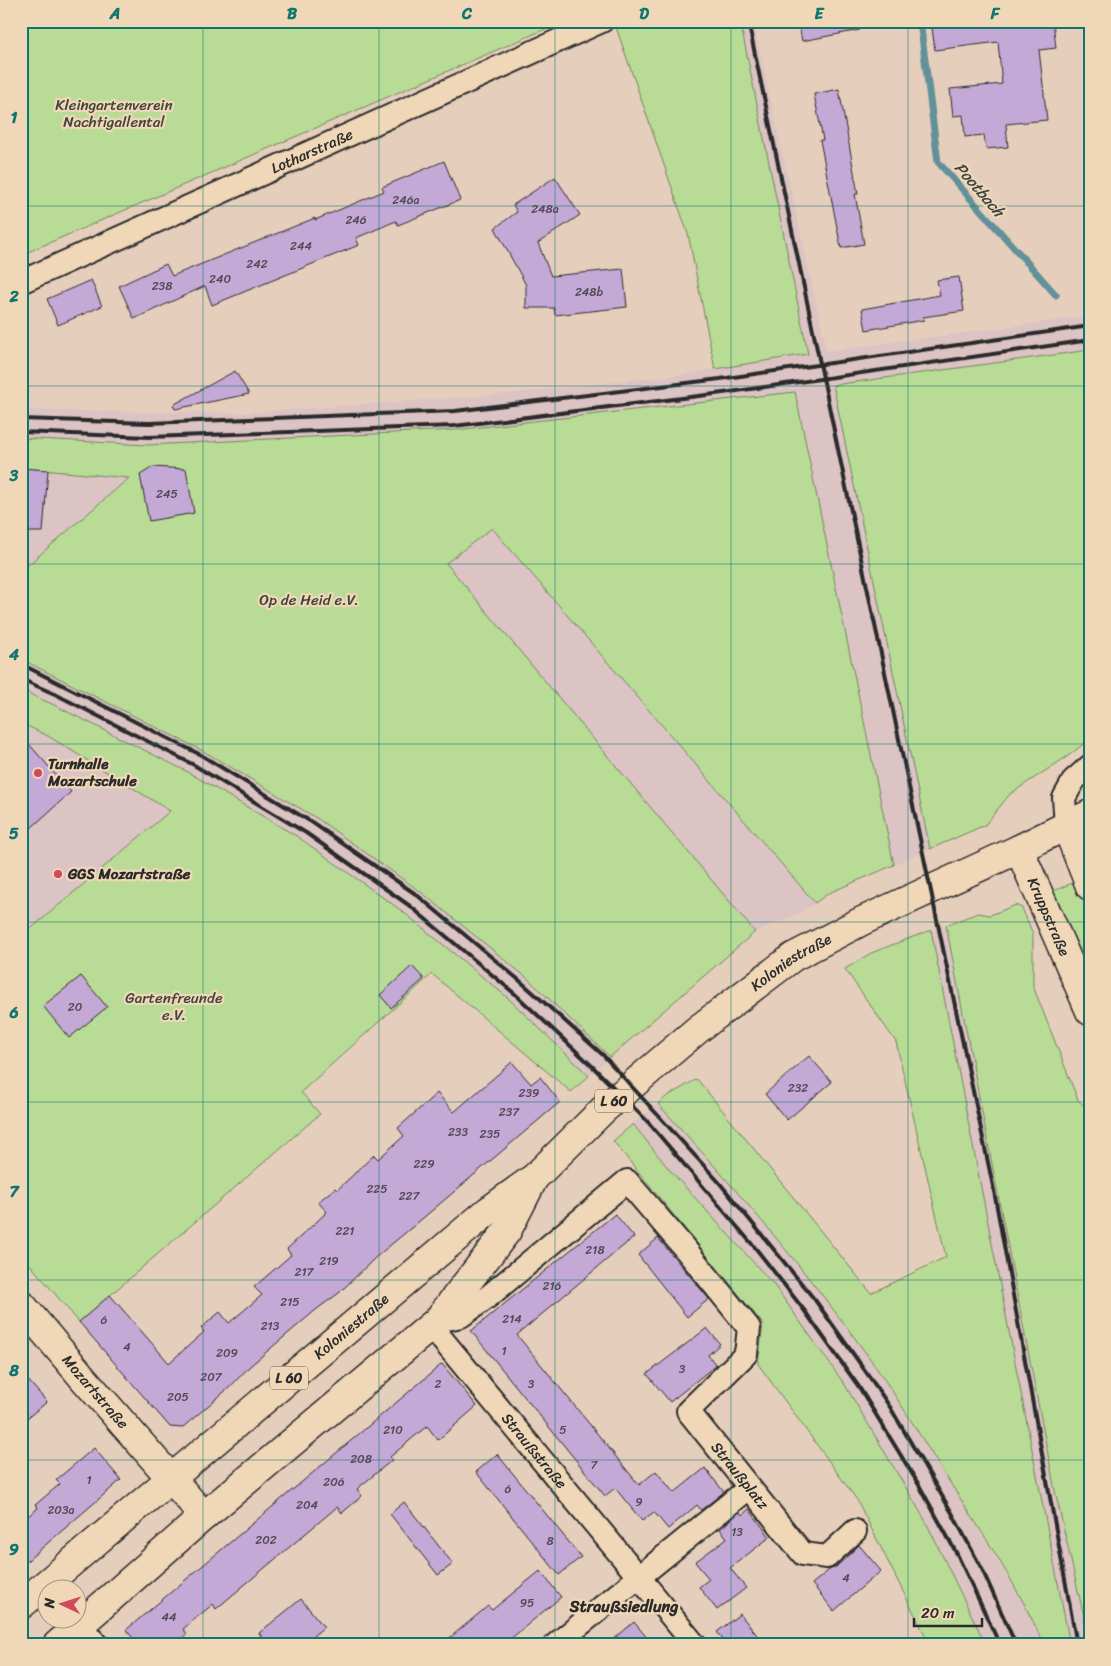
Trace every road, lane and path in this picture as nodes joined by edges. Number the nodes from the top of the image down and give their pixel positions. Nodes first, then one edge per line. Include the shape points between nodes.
1 (602, 21) edge
2 (21, 282) edge
3 (1090, 766) edge
4 (1078, 820) edge
5 (1019, 848) junction
6 (1090, 886) edge
7 (1090, 1011) edge
8 (535, 1177) junction
9 (21, 1304) edge
10 (434, 1323) junction
11 (746, 1354) joint
12 (170, 1478) junction
13 (749, 1488) junction
14 (204, 1516) junction
15 (855, 1531) dead end
16 (639, 1576) junction
17 (21, 1605) edge
18 (88, 1635) edge
19 (57, 1645) edge
20 (555, 1645) edge
21 (695, 1645) edge

1 - 2 street, Lotharstraße
3 - 4 street via 1074,780 1064,798
4 - 5 main road, Koloniestraße / L 60
4 - 6 main road
5 - 7 main road, Kruppstraße
5 - 8 main road, Koloniestraße / L 60 via 793,957 697,1030 611,1103
8 - 10 main road, Koloniestraße / L 60 via 507,1231
8 - 12 main road, Koloniestraße / L 60 via 488,1211
9 - 12 main road, Mozartstraße
10 - 11 street, Koloniestraße via 461,1316 475,1306 627,1181 749,1328
10 - 14 main road, Koloniestraße / L 60
10 - 16 street, Straußstraße
11 - 13 street, Straußplatz via 688,1411
12 - 14 main road
12 - 17 main road, Koloniestraße / L 60
13 - 15 street, Straußplatz via 803,1554 826,1557
13 - 16 street
14 - 18 main road, Koloniestraße / L 60
16 - 20 street
16 - 21 street, Straußstraße
18 - 19 main road, Koloniestraße / L 60

